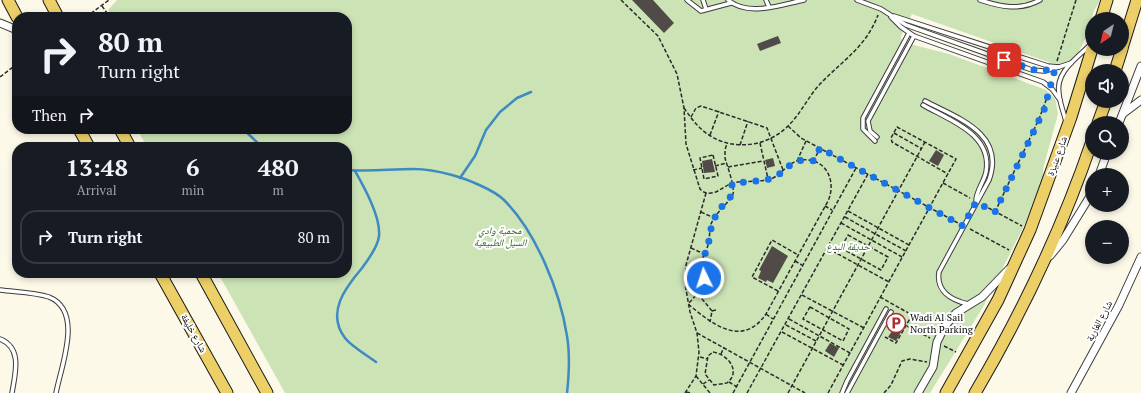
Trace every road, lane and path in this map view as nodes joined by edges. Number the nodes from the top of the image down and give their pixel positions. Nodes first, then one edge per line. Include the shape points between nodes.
1 (8, 0) edge
2 (49, 0) edge
3 (109, 0) edge
4 (621, 0) edge
5 (687, 0) edge
6 (703, 0) edge
7 (766, 0) edge
8 (804, 0) edge
9 (857, 0) edge
10 (980, 0) edge
11 (1040, 0) edge
12 (1076, 0) edge
13 (1107, 0) edge
14 (1137, 0) edge
15 (729, 1) edge
16 (102, 6) junction
17 (769, 7) junction
18 (881, 9) junction
19 (706, 10) junction
20 (14, 12) edge
21 (55, 12) edge
22 (93, 12) edge
23 (106, 12) edge
24 (1103, 12) edge
25 (889, 15) junction
26 (0, 23) edge
27 (1129, 26) edge
28 (12, 28) edge
29 (909, 33) junction
30 (914, 36) junction
31 (1085, 50) edge
32 (1089, 56) edge
33 (1071, 63) junction
34 (1141, 66) edge
35 (1057, 67) junction
36 (12, 68) edge
37 (0, 77) edge
38 (1050, 87) junction
39 (1060, 100) junction
40 (1141, 100) edge
41 (684, 108) junction
42 (719, 112) junction
43 (1122, 115) joint
44 (691, 117) junction
45 (748, 121) junction
46 (788, 126) junction
47 (1067, 127) junction
48 (894, 133) junction
49 (710, 135) junction
50 (877, 137) dead end
51 (772, 138) junction
52 (806, 141) junction
53 (875, 141) dead end
54 (925, 142) junction
55 (727, 143) junction
56 (760, 143) junction
57 (740, 145) junction
58 (820, 148) junction
59 (922, 149) junction
60 (917, 156) junction
61 (1085, 159) edge
62 (764, 160) junction
63 (797, 161) junction
64 (813, 161) junction
65 (727, 163) junction
66 (715, 166) junction
67 (728, 167) junction
68 (702, 168) junction
69 (856, 168) junction
70 (693, 170) junction
71 (783, 170) junction
72 (868, 174) junction
73 (948, 174) junction
74 (768, 180) junction
75 (943, 183) junction
76 (732, 184) junction
77 (898, 191) junction
78 (706, 193) junction
79 (976, 202) junction
80 (1085, 204) edge
81 (825, 206) junction
82 (929, 208) junction
83 (833, 210) junction
84 (848, 211) junction
85 (701, 212) junction
86 (995, 212) junction
87 (845, 217) junction
88 (714, 218) junction
89 (841, 224) junction
90 (963, 226) junction
91 (878, 228) junction
92 (1030, 230) junction
93 (875, 234) junction
94 (872, 240) junction
95 (909, 245) junction
96 (868, 246) junction
97 (690, 247) junction
98 (828, 248) junction
99 (906, 251) junction
100 (704, 254) junction
101 (798, 255) junction
102 (902, 257) junction
103 (1141, 257) edge
104 (1018, 258) junction
105 (861, 259) junction
106 (795, 261) junction
107 (803, 265) junction
108 (858, 265) junction
109 (1041, 268) junction
110 (163, 278) edge
111 (204, 278) edge
112 (888, 282) junction
113 (703, 283) junction
114 (708, 286) dead end
115 (0, 290) edge
116 (778, 291) junction
117 (698, 294) junction
118 (802, 295) junction
119 (880, 298) junction
120 (688, 304) junction
121 (969, 305) junction
122 (886, 309) dead end
123 (716, 310) dead end
124 (712, 311) junction
125 (833, 311) junction
126 (891, 312) dead end
127 (766, 314) junction
128 (829, 318) junction
129 (773, 319) junction
130 (789, 319) junction
131 (710, 322) junction
132 (786, 324) junction
133 (864, 328) junction
134 (822, 330) junction
135 (782, 332) junction
136 (697, 334) junction
137 (819, 336) junction
138 (883, 336) dead end
139 (0, 339) edge
140 (816, 341) junction
141 (724, 347) junction
142 (812, 348) junction
143 (850, 353) junction
144 (721, 354) junction
145 (699, 357) junction
146 (708, 359) junction
147 (750, 362) junction
148 (934, 363) junction
149 (843, 365) junction
150 (762, 368) junction
151 (696, 376) junction
152 (709, 380) junction
153 (729, 382) junction
154 (703, 384) junction
155 (792, 386) junction
156 (737, 387) junction
157 (685, 392) edge
158 (12, 393) edge
159 (56, 393) edge
160 (227, 393) edge
161 (267, 393) edge
162 (692, 393) edge
163 (710, 393) edge
164 (733, 393) edge
165 (747, 393) edge
166 (788, 393) edge
167 (805, 393) edge
168 (828, 393) edge
169 (842, 393) edge
170 (847, 393) edge
171 (884, 393) edge
172 (918, 393) edge
173 (946, 393) edge
174 (975, 393) edge
175 (1071, 393) edge

1 - 20 main road
2 - 21 main road
3 - 16 path
4 - 41 path via 658,36 677,74
5 - 19 lane via 697,10
6 - 19 lane
7 - 17 lane
8 - 17 lane
9 - 18 lane
10 - 11 lane via 1010,7 1024,6
12 - 35 path
13 - 24 main road
14 - 27 main road
15 - 17 lane via 749,9
15 - 19 lane
16 - 22 path
16 - 23 path
18 - 25 lane
18 - 46 path via 865,40 816,89
25 - 29 lane
25 - 35 lane
25 - 35 lane via 906,25 1032,70 1044,72
26 - 28 street
29 - 30 lane
29 - 53 lane via 863,118 863,129
30 - 38 lane via 1040,80
30 - 50 lane via 868,121 870,131
31 - 33 lane
32 - 47 main road, شارع عنيزة
33 - 35 lane
33 - 39 lane via 1062,73 1058,93
34 - 43 street
36 - 37 path
38 - 39 lane
38 - 86 path via 1044,110
39 - 47 lane
40 - 43 street
41 - 44 path
41 - 70 path via 686,144
42 - 44 path via 700,106
42 - 45 path
42 - 49 path
44 - 49 path
45 - 51 path via 767,128
45 - 57 path
46 - 51 path
46 - 52 path via 795,135
47 - 92 main road, شارع عنيزة
48 - 54 path via 897,127
48 - 59 path
48 - 60 path via 892,142
49 - 55 path
51 - 56 path
51 - 71 path
52 - 58 path
52 - 63 path
54 - 59 path
54 - 73 path via 956,160
55 - 57 path
55 - 65 path
56 - 57 path
56 - 62 path
58 - 64 path
58 - 69 path
59 - 60 path
60 - 73 path
60 - 77 path
61 - 109 main road
62 - 67 path
62 - 74 path
63 - 64 path
63 - 71 path
64 - 81 path via 823,167 830,178 831,192
65 - 66 path
65 - 67 path
66 - 68 path via 713,155 700,158
66 - 68 path via 718,176 704,179
67 - 76 path
68 - 70 path
69 - 72 path
69 - 83 path
70 - 78 path via 697,186
71 - 74 path
72 - 77 path
72 - 84 path
73 - 75 path
74 - 76 path
75 - 79 path
75 - 82 path
76 - 78 path
76 - 88 path via 732,195
77 - 82 path
77 - 91 path
78 - 85 path
79 - 79 lane via 991,174 993,162 989,145 977,130 924,103 969,130 980,142 986,166
79 - 86 path
79 - 90 lane
80 - 109 street
81 - 83 path
81 - 101 path
82 - 90 path
82 - 95 path
83 - 107 path
84 - 87 path
84 - 91 path
85 - 88 path
85 - 97 path
86 - 92 path
87 - 89 path
87 - 93 path
88 - 100 path
89 - 94 path
89 - 98 path
90 - 104 path
90 - 121 lane via 942,262 938,277 940,286 948,296
91 - 93 path
91 - 95 path
92 - 104 main road, شارع عنيزة
93 - 94 path
93 - 99 path
94 - 96 path
94 - 102 path
95 - 99 path
96 - 105 path
96 - 105 path via 848,235 841,248
96 - 105 path via 888,257 881,270
97 - 100 path
97 - 120 path via 685,275
98 - 108 path
98 - 118 path
99 - 102 path
100 - 113 path
101 - 106 path
101 - 116 path via 772,240 752,277
102 - 112 path
103 - 175 street, شارع الغارية via 1119,305
104 - 121 street, شارع عنيزة via 982,297
104 - 173 main road, شارع عنيزة via 986,324
105 - 108 path
106 - 107 path
106 - 116 path
107 - 129 path
108 - 112 path
108 - 125 path
109 - 174 main road via 1014,324
110 - 160 main road, شارع خليفة
111 - 161 main road
112 - 119 path
113 - 114 path
113 - 117 path
115 - 159 lane via 49,297 59,304 66,314 69,332
116 - 127 path
117 - 120 path
117 - 124 path
118 - 125 path
118 - 130 path
119 - 133 path
119 - 138 path via 912,316 896,343
120 - 131 path
120 - 136 path
121 - 148 street, شارع عنيزة via 956,313 945,326 937,342
122 - 169 lane
123 - 124 path
124 - 131 path
125 - 128 path
125 - 133 path
126 - 170 lane
127 - 129 path
127 - 131 path via 754,326 739,331 726,330
128 - 134 path
128 - 134 path via 810,307 806,313 803,319
128 - 134 path via 849,329 843,341
129 - 147 path
130 - 132 path
130 - 137 path
132 - 135 path
132 - 140 path
133 - 143 path
134 - 137 path
135 - 142 path
135 - 150 path
136 - 141 path
136 - 145 path
137 - 140 path
137 - 143 path
139 - 158 lane via 12,347 16,359
140 - 142 path
141 - 144 path
141 - 147 path
142 - 149 path
142 - 155 path
143 - 149 path
144 - 146 path via 711,353
144 - 153 path via 728,359 733,368
145 - 146 path
145 - 151 path
146 - 152 path via 705,371
147 - 150 path
147 - 156 path
148 - 171 path via 904,360
148 - 172 street, شارع عنيزة via 931,373
149 - 168 path
150 - 155 path
150 - 165 path
151 - 154 path
151 - 157 path
152 - 153 path via 716,386
152 - 154 path
153 - 156 path
154 - 163 path
155 - 166 path
155 - 167 path
156 - 164 path
157 - 162 path

